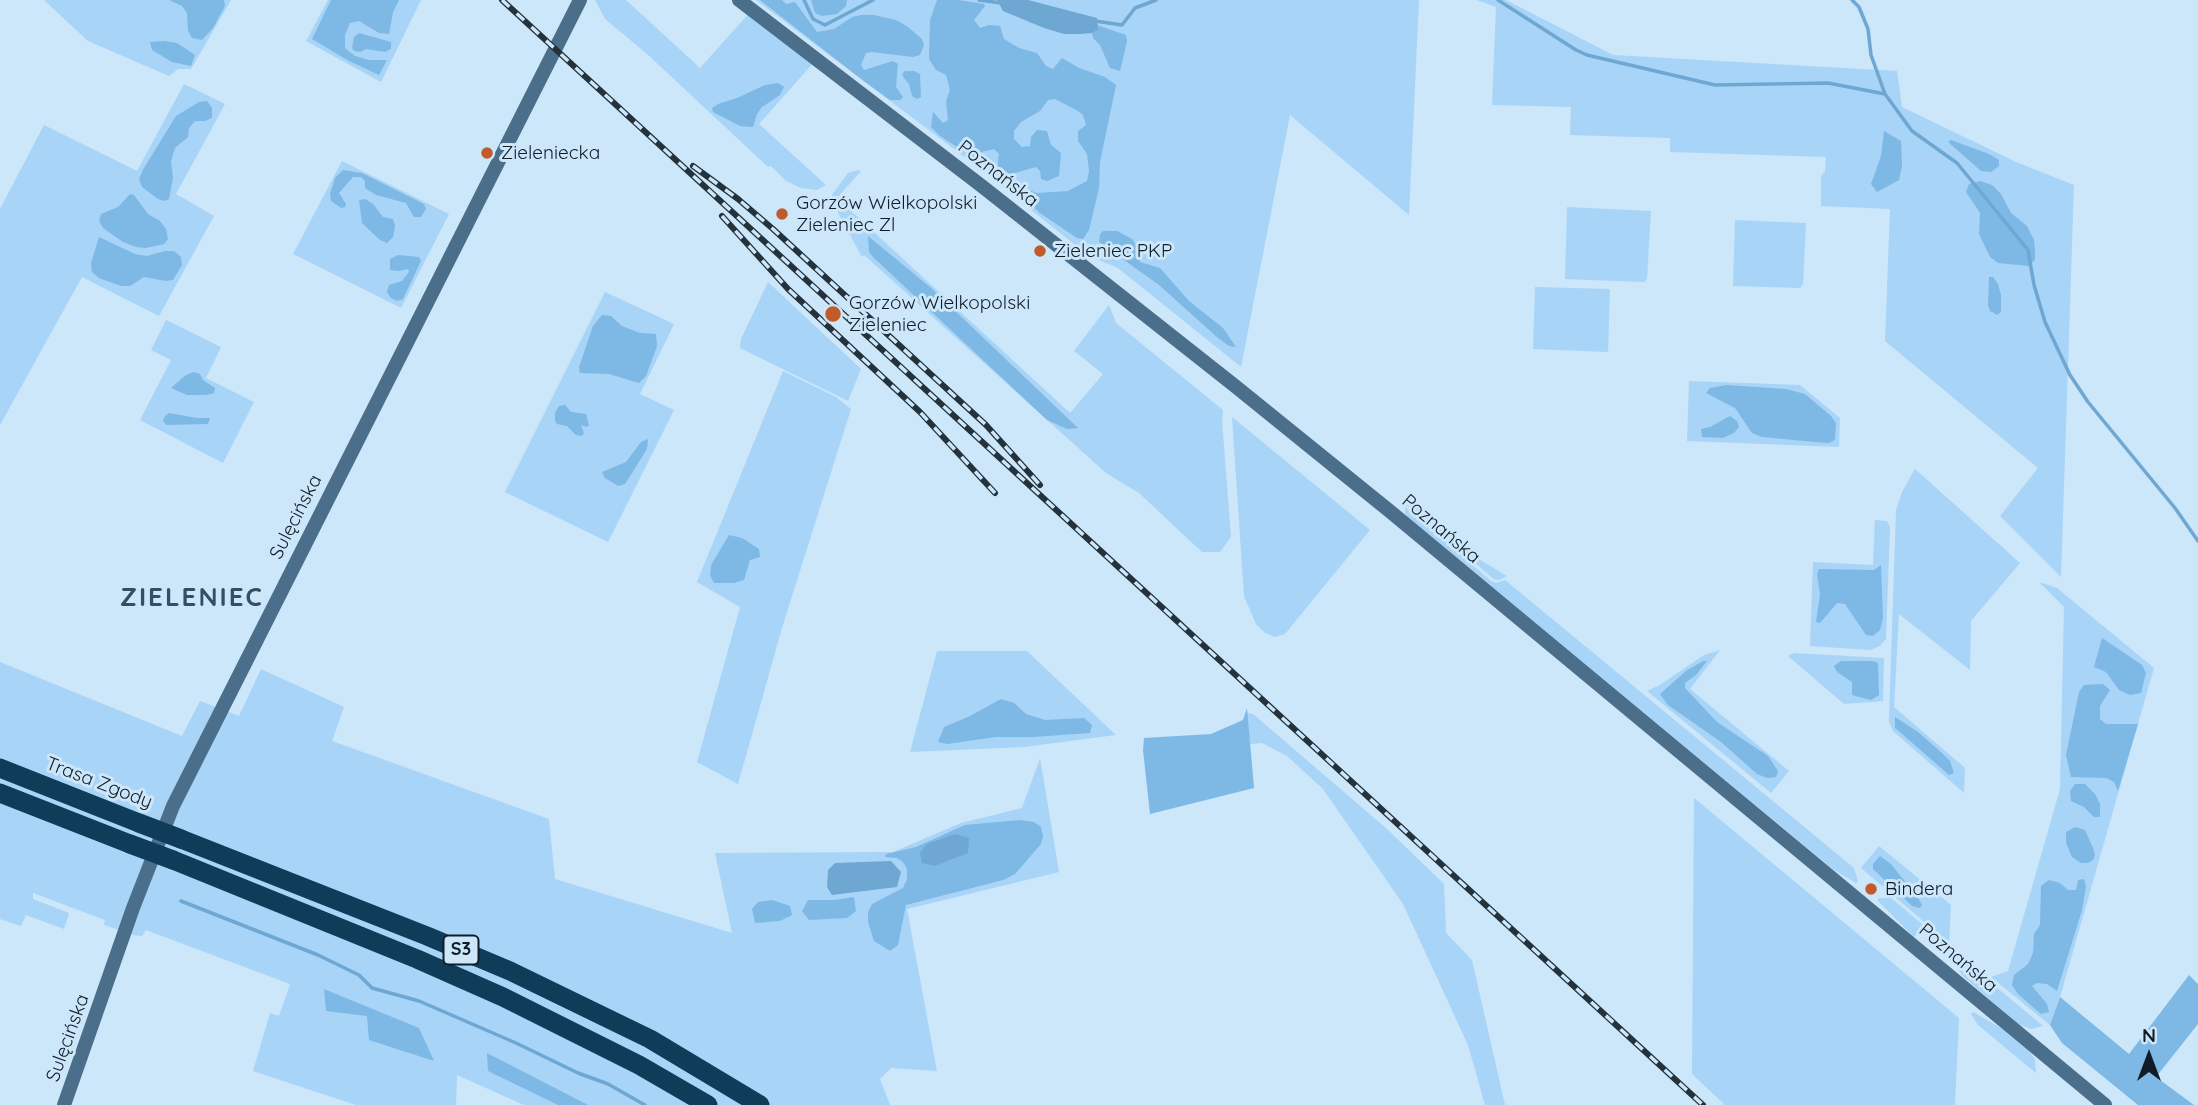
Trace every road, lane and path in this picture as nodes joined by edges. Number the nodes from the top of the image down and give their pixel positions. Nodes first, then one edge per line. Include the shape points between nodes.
1 (580, 0) edge
2 (739, 0) edge
3 (0, 768) edge
4 (0, 793) edge
5 (64, 1105) edge
6 (708, 1105) edge
7 (760, 1105) edge
8 (2105, 1105) edge

1 - 5 main road, Sulęcińska via 173,806
2 - 8 main road, Poznańska via 1236,386
3 - 7 highway, Trasa Zgody / S3, bridge via 523,977 650,1039
4 - 6 highway, S3, bridge via 417,959 608,1049

